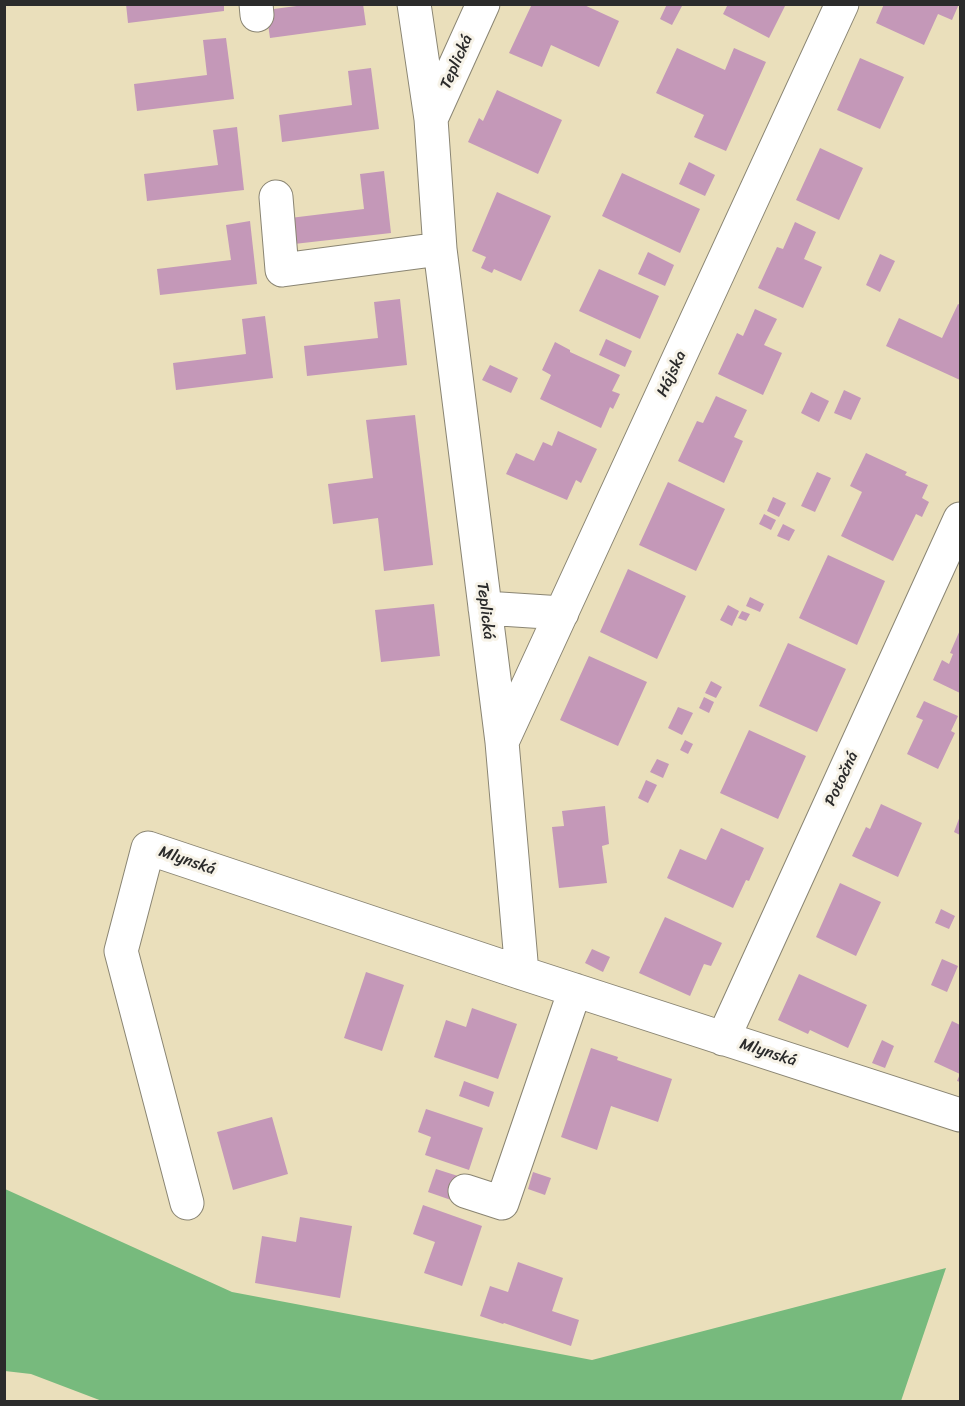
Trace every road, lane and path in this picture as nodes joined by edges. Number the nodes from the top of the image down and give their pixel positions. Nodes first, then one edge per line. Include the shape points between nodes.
1 (414, 4) edge
2 (483, 4) edge
3 (842, 4) edge
4 (431, 119) junction
5 (276, 197) dead end
6 (440, 249) junction
7 (960, 519) edge
8 (485, 608) junction
9 (562, 613) junction
10 (502, 742) junction
11 (522, 973) junction
12 (575, 990) junction
13 (723, 1039) junction
14 (960, 1115) edge
15 (465, 1191) dead end
16 (187, 1203) dead end

1 - 4 street, Teplická
2 - 4 street, Teplická
3 - 9 street, Hájska
4 - 6 street, Teplická
5 - 6 street via 282,270
6 - 8 street, Teplická
7 - 13 street, Potočná
8 - 9 street
8 - 10 street, Teplická
9 - 10 street, Hájska
10 - 11 street, Teplická
11 - 12 street, Mlynská
11 - 16 street, Mlynská via 148,848 121,951
12 - 13 street, Mlynská
12 - 15 street via 502,1203
13 - 14 street, Mlynská

